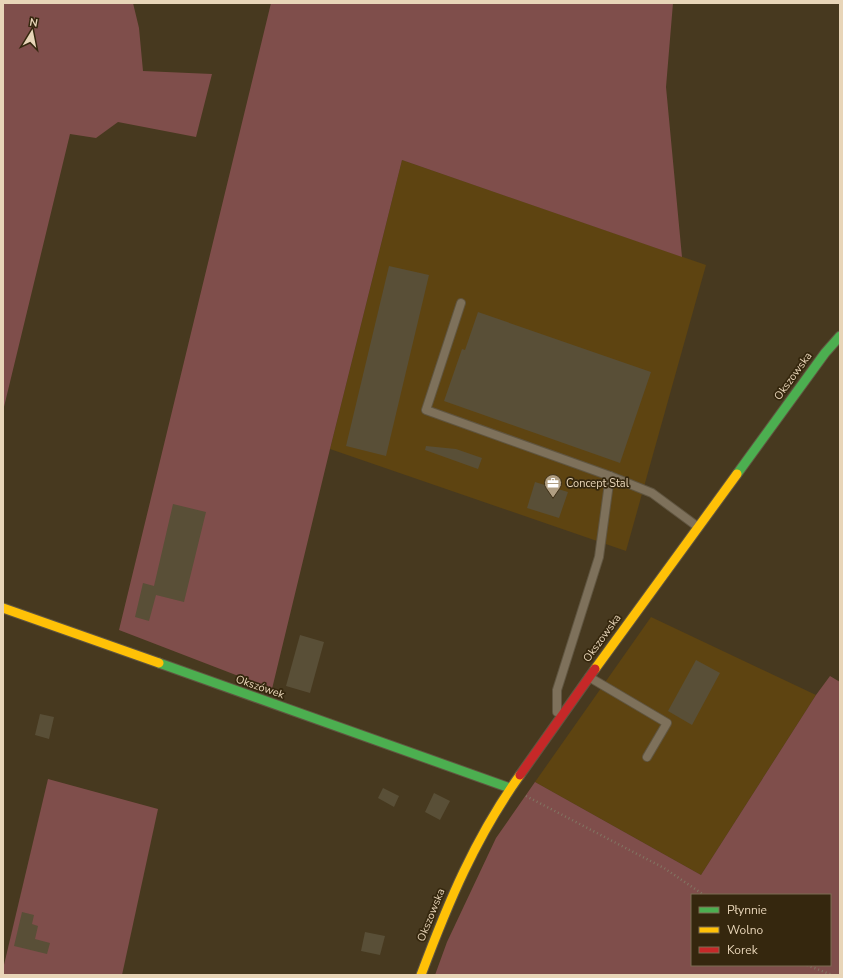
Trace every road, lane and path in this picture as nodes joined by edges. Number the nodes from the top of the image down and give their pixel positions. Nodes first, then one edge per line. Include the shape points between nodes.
1 (461, 303) dead end
2 (840, 336) edge
3 (610, 476) junction
4 (698, 527) junction
5 (3, 608) edge
6 (589, 677) junction
7 (557, 721) junction
8 (647, 757) dead end
9 (510, 788) junction
10 (703, 894) edge
11 (810, 966) edge
12 (421, 975) edge
13 (832, 975) edge

1 - 3 lane via 426,410
2 - 4 main road, Okszowska
3 - 4 lane via 652,493
3 - 7 lane via 599,558 557,690
4 - 6 main road, Okszowska
5 - 9 main road, Okszówek
6 - 7 main road, Okszowska
6 - 8 lane via 667,723
7 - 9 main road, Okszowska
9 - 10 path via 664,868
9 - 12 main road, Okszowska via 465,867 444,913
11 - 13 path

